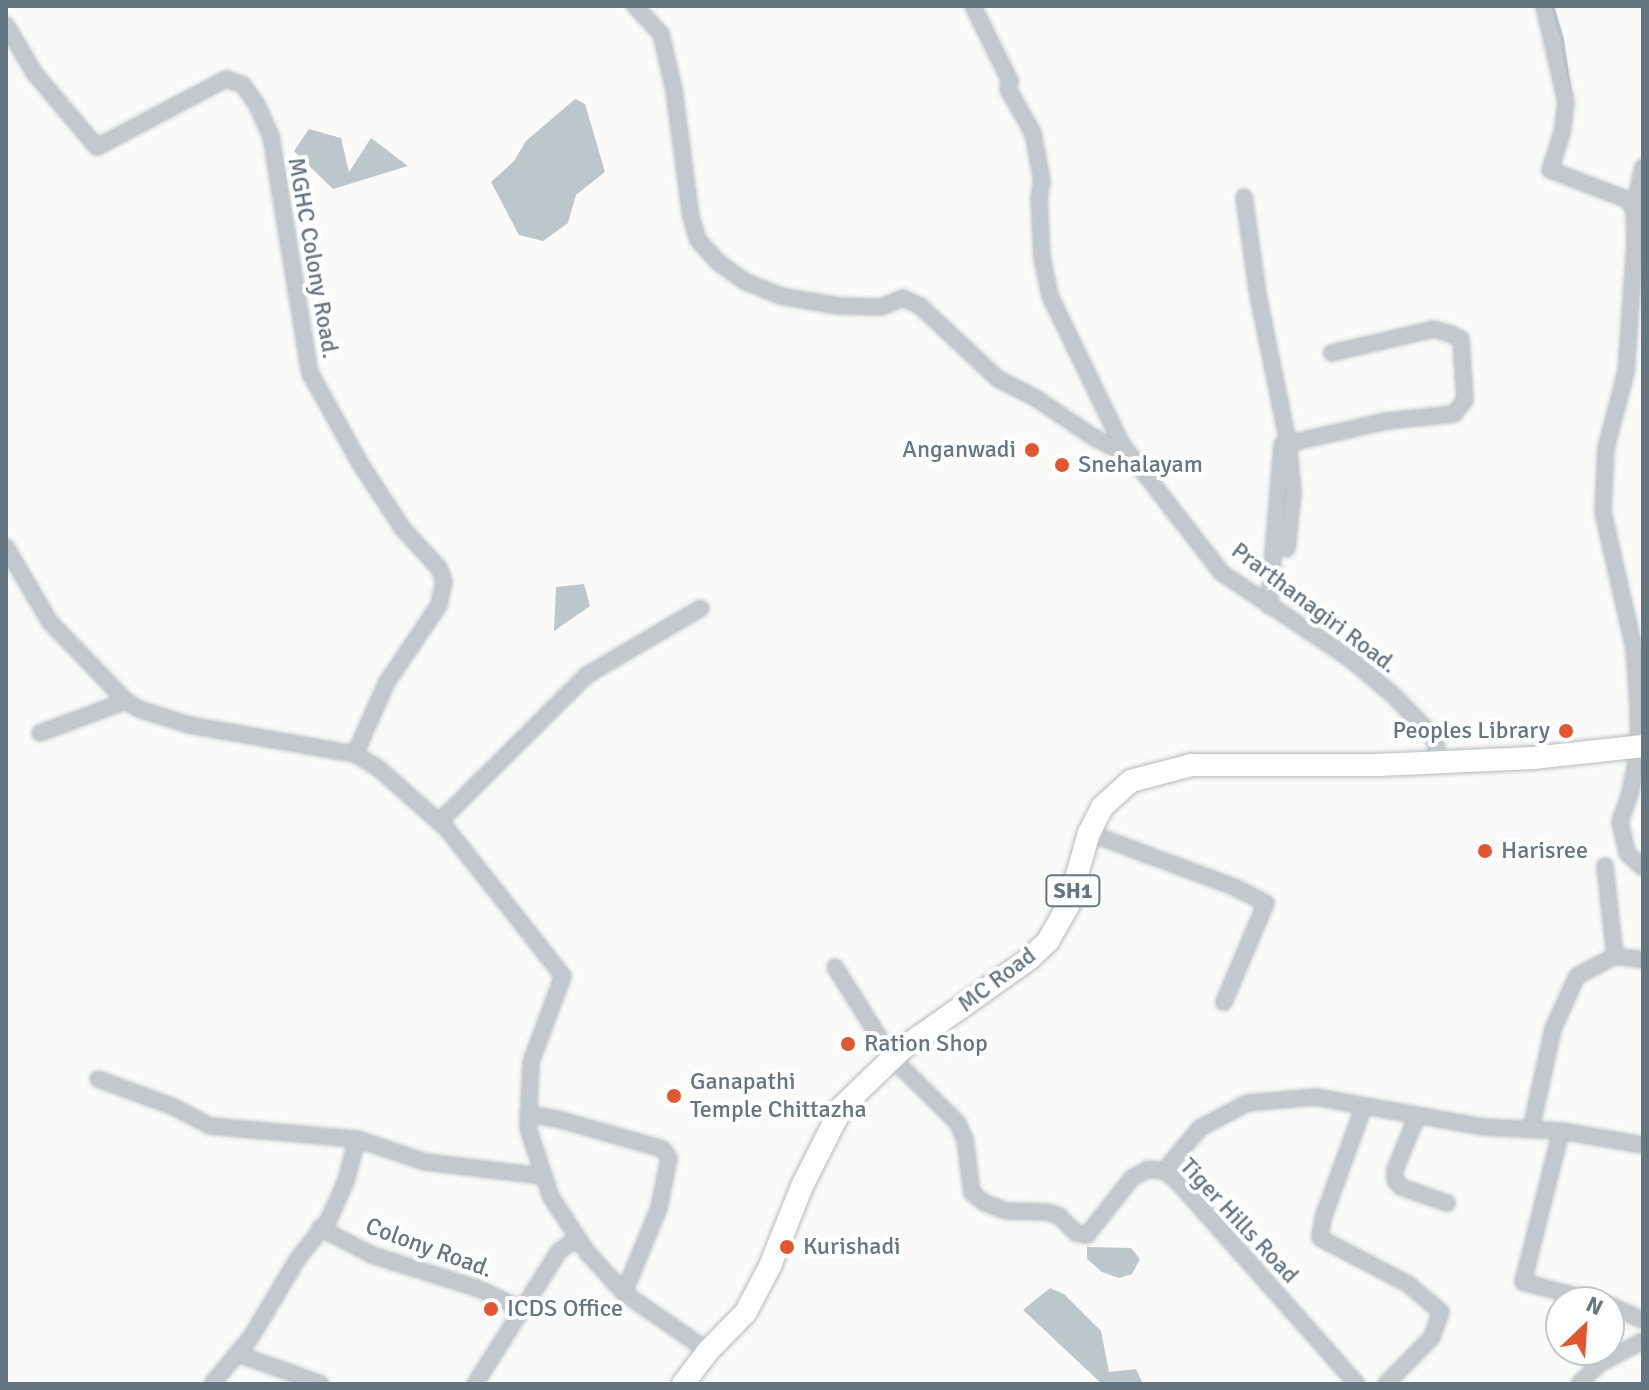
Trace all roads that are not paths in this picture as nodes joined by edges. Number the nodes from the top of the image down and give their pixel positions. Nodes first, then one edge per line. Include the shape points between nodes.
1 (635, 6) edge
2 (973, 6) edge
3 (1544, 6) edge
4 (6, 25) edge
5 (1643, 167) edge
6 (1641, 188) edge
7 (1244, 197) dead end
8 (1634, 208) junction
9 (1332, 353) dead end
10 (1288, 443) junction
11 (1131, 456) junction
12 (6, 547) edge
13 (1287, 549) dead end
14 (1269, 606) junction
15 (701, 608) dead end
16 (126, 701) junction
17 (40, 733) dead end
18 (1641, 747) edge
19 (355, 754) junction
20 (1441, 762) junction
21 (439, 822) junction
22 (1089, 833) junction
23 (1605, 866) dead end
24 (1643, 868) edge
25 (1615, 956) junction
26 (1643, 960) edge
27 (835, 967) dead end
28 (1224, 1002) dead end
29 (892, 1058) junction
30 (98, 1079) dead end
31 (1364, 1106) junction
32 (528, 1114) junction
33 (1417, 1116) junction
34 (1531, 1129) junction
35 (1561, 1131) junction
36 (357, 1139) junction
37 (1643, 1145) edge
38 (1164, 1171) junction
39 (543, 1176) junction
40 (1447, 1203) dead end
41 (320, 1228) junction
42 (578, 1238) junction
43 (1545, 1288) edge
44 (624, 1293) junction
45 (522, 1309) junction
46 (1643, 1341) edge
47 (708, 1351) junction
48 (238, 1354) junction
49 (212, 1384) edge
50 (321, 1384) edge
51 (475, 1384) edge
52 (683, 1384) edge
53 (1357, 1384) edge
54 (1386, 1384) edge
55 (1579, 1384) edge

1 - 11 street via 661,34 691,217 698,240 718,262 746,282 780,296 881,307 903,298 920,306 998,379
2 - 11 street, Prarthanagiri Road. via 1033,133 1042,181 1042,258 1050,296
3 - 8 street via 1566,102 1550,170 1626,199
4 - 19 street, MGHC Colony Road. via 35,74 97,147 226,79 243,85 261,115 271,136 310,373 361,465 444,581 439,605 387,682
5 - 6 street
6 - 8 street
7 - 10 street
8 - 18 street via 1630,336 1606,448 1603,512 1634,648
9 - 10 street via 1434,329 1451,334 1461,339 1465,400 1454,414 1387,421
10 - 13 street via 1293,492
10 - 14 street via 1279,452
11 - 14 street, Prarthanagiri Road. via 1222,573
12 - 16 street via 49,621
14 - 20 street, Prarthanagiri Road. via 1349,658 1412,713 1433,736
15 - 21 street via 587,675
16 - 17 street
16 - 19 street via 189,725
18 - 20 main road, MC Road / SH1
18 - 24 street via 1620,822 1627,853
19 - 21 street
20 - 22 main road, MC Road / SH1 via 1191,765 1131,781 1108,799
21 - 32 street via 563,976 531,1062
22 - 28 street via 1266,903
22 - 29 main road, MC Road / SH1 via 1068,906 1048,941
23 - 25 street
25 - 26 street
25 - 34 street via 1577,976 1553,1029
27 - 29 street
29 - 38 street, Tiger Hills Road via 957,1122 965,1139 972,1193 985,1203 1006,1211 1047,1212 1087,1235 1132,1178 1148,1169
29 - 47 main road, MC Road / SH1 via 842,1107 746,1312
30 - 36 street via 210,1126
31 - 33 street
31 - 38 street via 1315,1097 1247,1103 1200,1128
31 - 54 street via 1320,1238 1408,1284 1441,1312 1432,1337
32 - 39 street
32 - 44 street via 663,1149 669,1158 659,1208
33 - 34 street
33 - 40 street via 1395,1180
34 - 35 street
35 - 37 street
35 - 43 street via 1523,1282
36 - 39 street via 425,1162
36 - 41 street, Colony Road. via 338,1203
38 - 53 street, Tiger Hills Road
39 - 42 street
41 - 45 street, Colony Road. via 340,1232 372,1255 479,1289
41 - 48 street, Colony Road.
42 - 44 street
42 - 45 street via 559,1251
44 - 47 street
45 - 51 street
46 - 55 street via 1600,1363
47 - 52 main road, MC Road / SH1
48 - 49 street, Colony Road.
48 - 50 street

